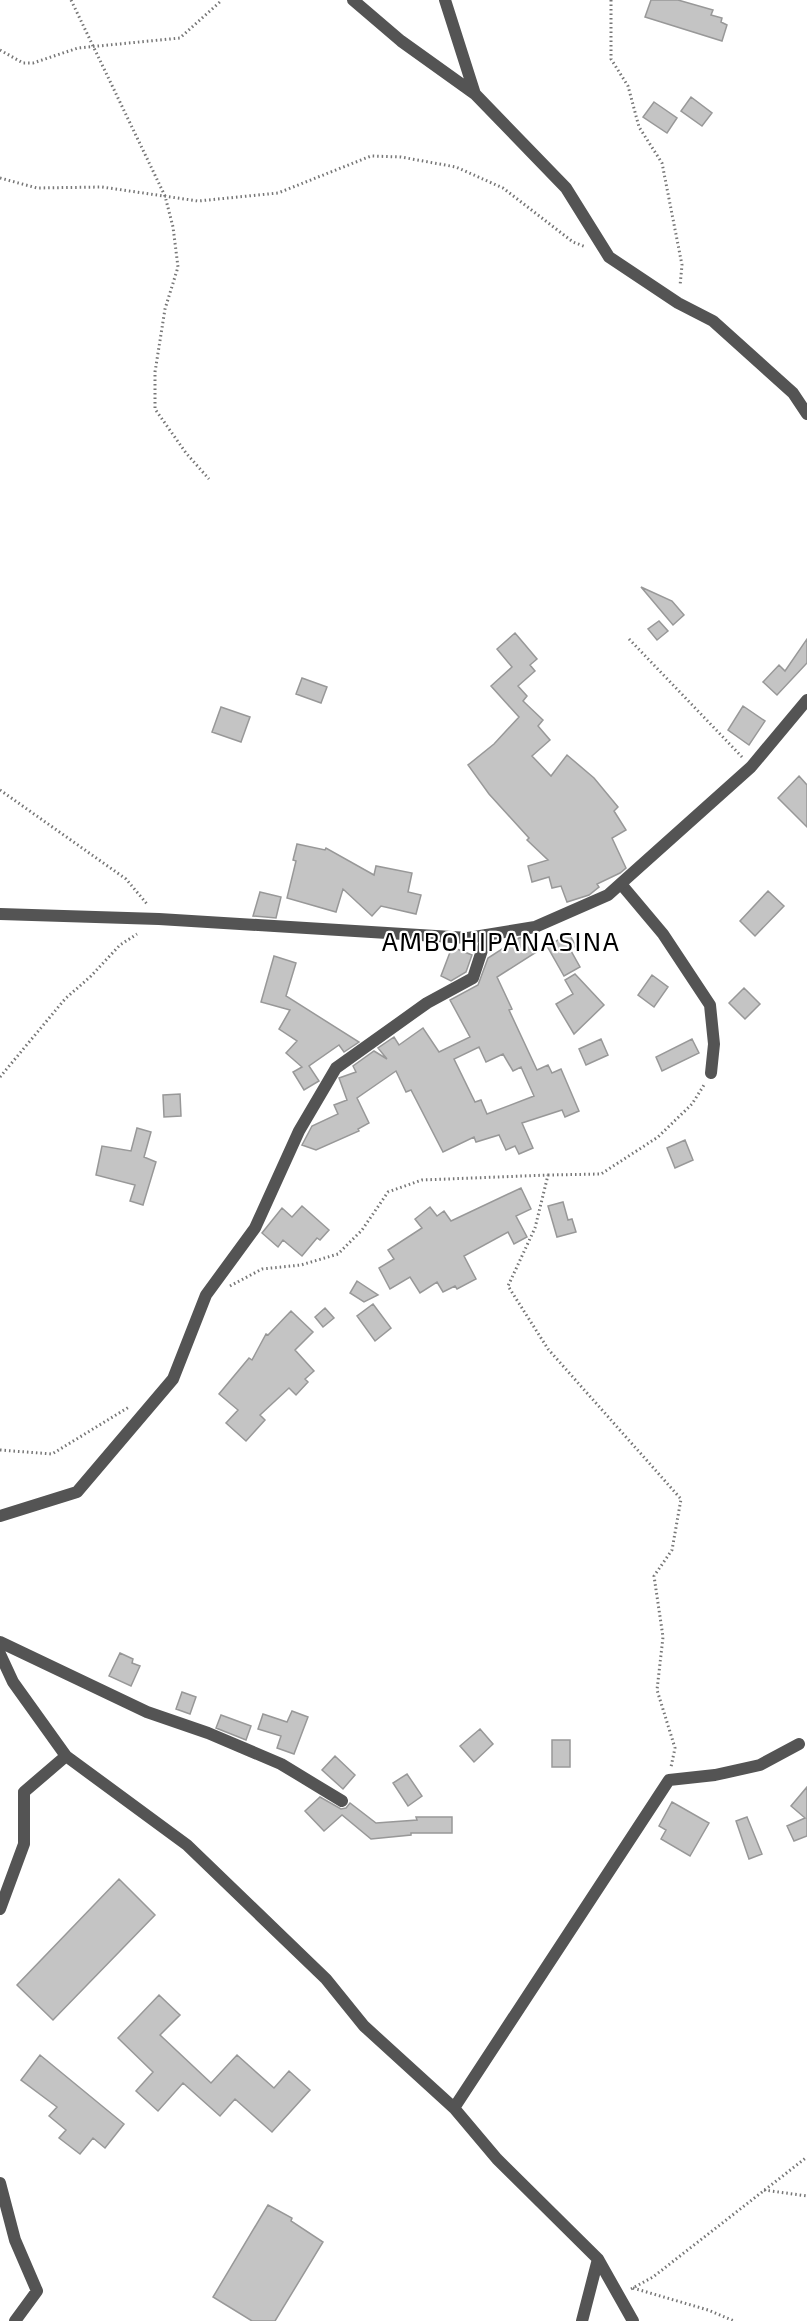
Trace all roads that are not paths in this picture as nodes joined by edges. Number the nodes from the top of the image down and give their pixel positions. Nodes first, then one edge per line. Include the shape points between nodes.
1 (353, 0) edge
2 (445, 0) edge
3 (476, 94) junction
4 (807, 414) edge
5 (807, 699) edge
6 (621, 884) junction
7 (0, 914) edge
8 (487, 935) junction
9 (711, 1073) road end
10 (0, 1516) edge
11 (0, 1642) edge
12 (0, 1654) edge
13 (799, 1744) dead end
14 (66, 1756) junction
15 (342, 1801) dead end
16 (0, 1909) edge
17 (454, 2108) junction
18 (0, 2183) edge
19 (598, 2259) junction
20 (15, 2321) edge
21 (582, 2321) edge
22 (633, 2321) edge

1 - 3 street via 401,41
2 - 3 street
3 - 4 street via 566,188 609,257 678,303 713,321 793,393
5 - 6 street via 751,767
6 - 8 street via 608,896 535,927
6 - 9 street via 663,934 710,1005 714,1044
7 - 8 street via 159,919 468,938
8 - 10 street via 473,978 427,1003 336,1068 299,1131 255,1228 206,1295 173,1379 77,1492
11 - 15 street via 147,1712 282,1764
12 - 14 street via 13,1682
13 - 17 street via 760,1765 669,1780
14 - 16 street via 24,1792 24,1844
14 - 17 street via 187,1845 326,1979 364,2026
17 - 19 street via 497,2159
18 - 20 street via 15,2240 37,2290
19 - 21 street
19 - 22 street

